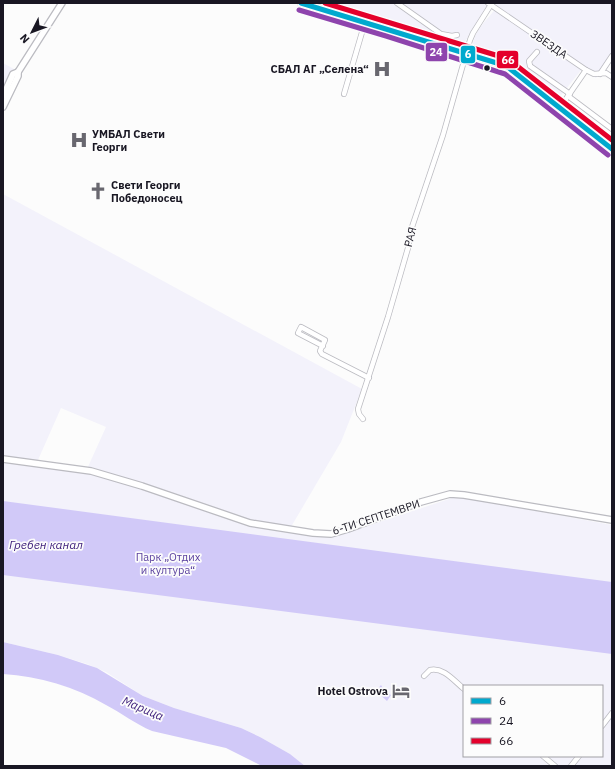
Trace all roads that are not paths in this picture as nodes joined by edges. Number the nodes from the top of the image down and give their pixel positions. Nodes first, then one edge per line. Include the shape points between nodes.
1 (62, 3) edge
2 (397, 3) edge
3 (305, 4) edge
4 (491, 4) edge
5 (365, 22) junction
6 (458, 35) dead end
7 (537, 52) dead end
8 (466, 54) junction
9 (612, 56) edge
10 (586, 70) junction
11 (18, 72) junction
12 (600, 74) junction
13 (612, 77) edge
14 (344, 94) dead end
15 (569, 95) junction
16 (3, 96) edge
17 (3, 107) edge
18 (559, 109) junction
19 (612, 129) edge
20 (612, 150) edge
21 (323, 346) junction
22 (369, 378) junction
23 (363, 420) dead end
24 (3, 459) edge
25 (612, 520) edge
26 (424, 676) dead end
27 (463, 688) edge
28 (612, 713) edge
29 (603, 725) edge
30 (544, 757) edge
31 (578, 757) edge
32 (555, 766) edge
33 (571, 766) edge

1 - 11 street
2 - 6 street via 441,34
3 - 5 main road
4 - 8 street, РАЯ via 472,33
4 - 10 street, ЗВЕЗДА
5 - 8 main road
5 - 14 street
7 - 15 street via 529,62 530,66
8 - 18 main road via 509,68
8 - 22 street, РАЯ via 443,135 411,230 408,248
9 - 12 street
10 - 12 street, ЗВЕЗДА
10 - 15 street
11 - 16 street via 13,74
11 - 17 street
12 - 13 street, ЗВЕЗДА via 606,73
15 - 18 street
15 - 19 street
18 - 20 main road
21 - 21 street via 325,340 301,327 298,333
21 - 22 street via 320,351 322,354
22 - 23 street, РАЯ via 358,409
24 - 25 street, 6-ТИ СЕПТЕМВРИ via 91,471 250,523 313,533 331,534 450,494
26 - 27 street via 430,670 438,670
28 - 29 street
30 - 32 street
31 - 33 street

